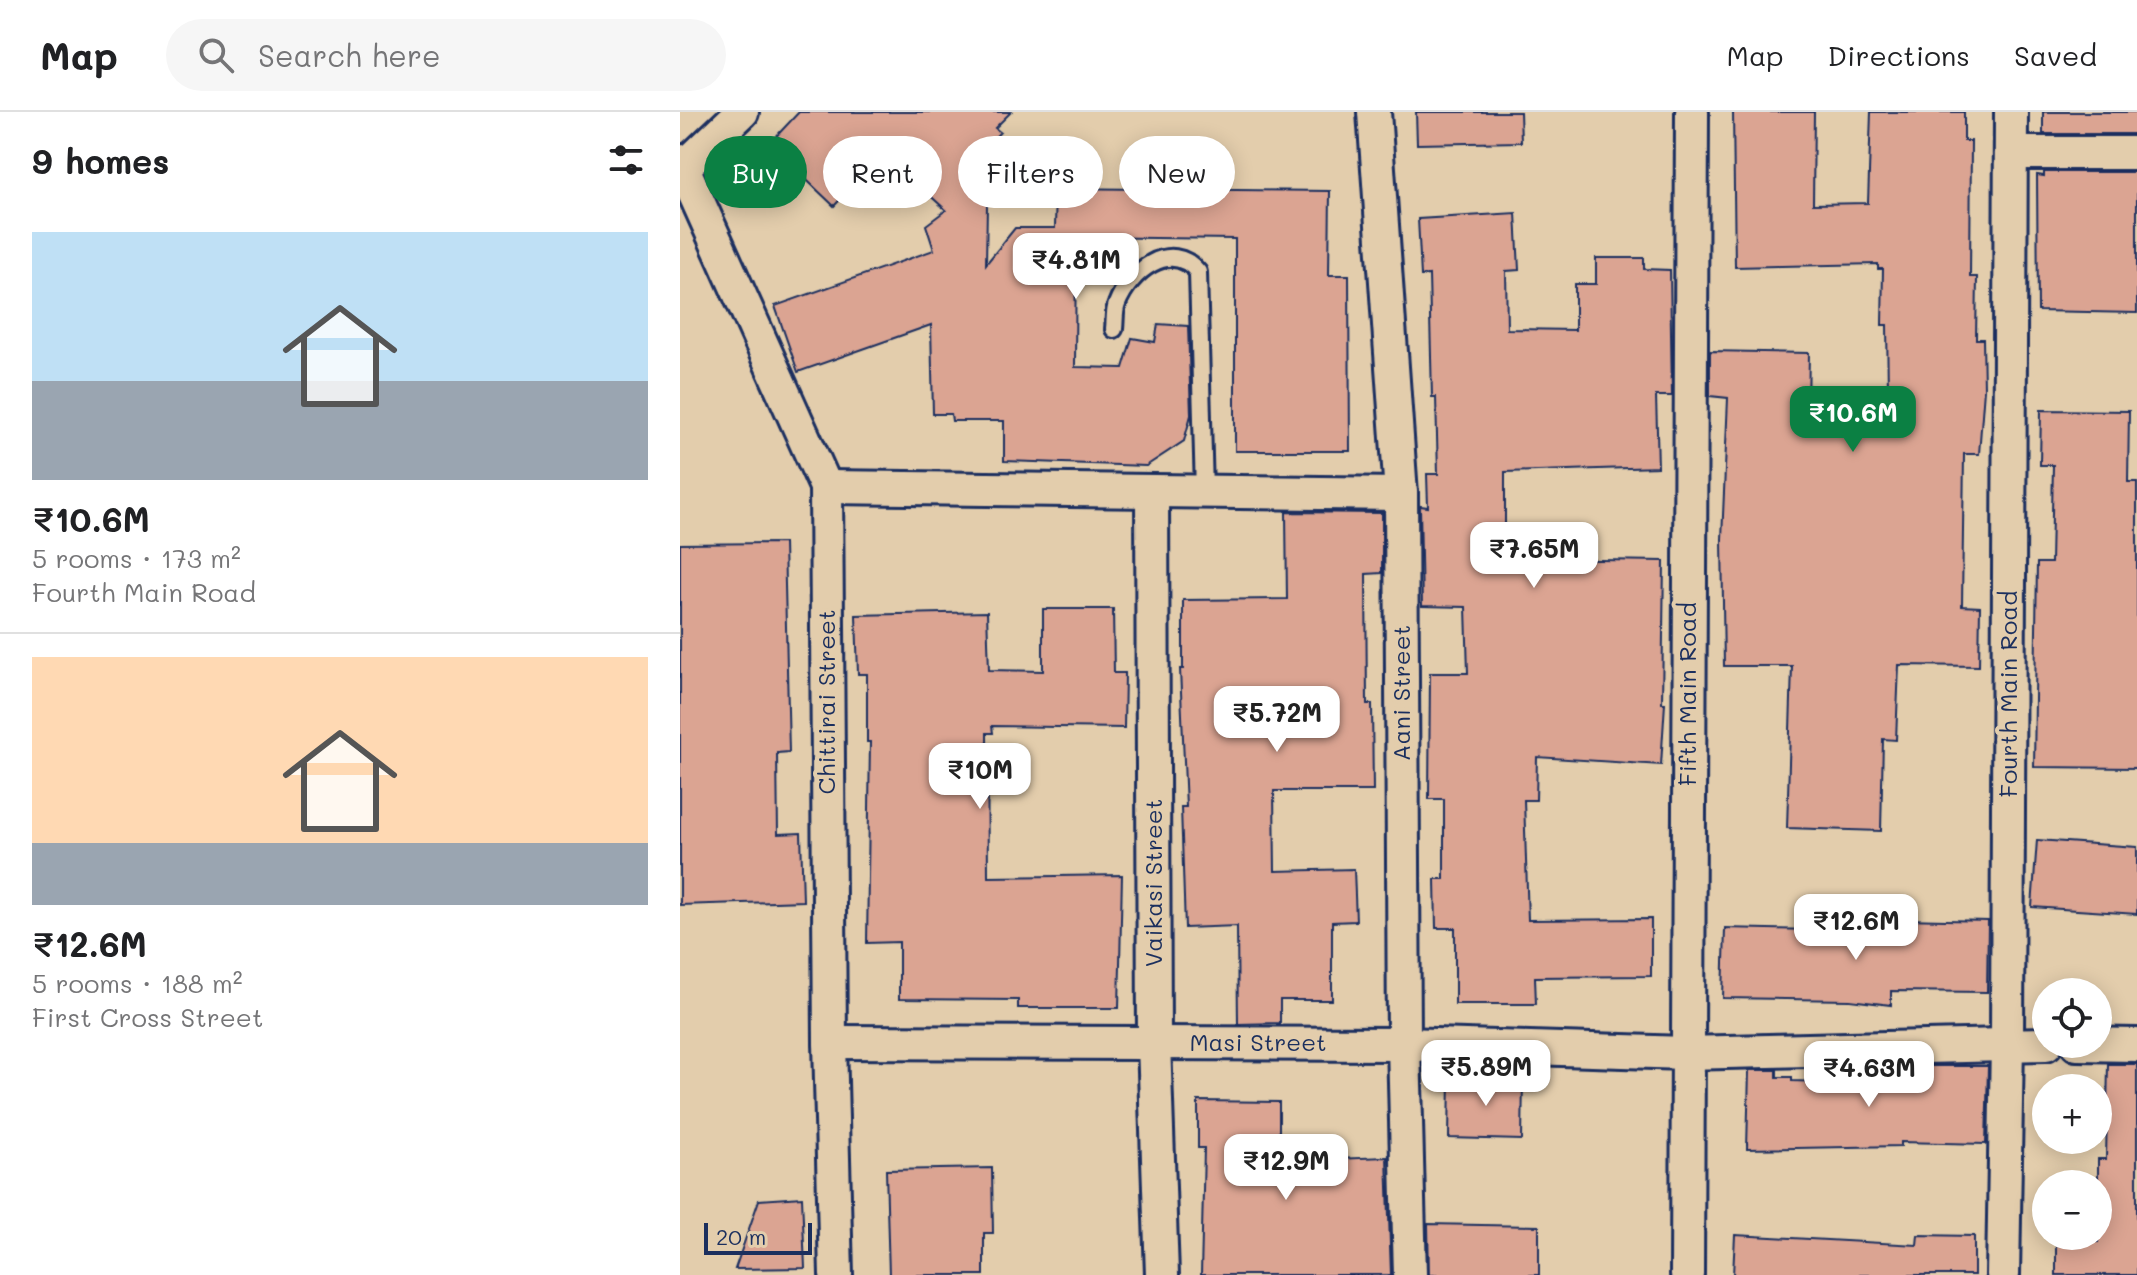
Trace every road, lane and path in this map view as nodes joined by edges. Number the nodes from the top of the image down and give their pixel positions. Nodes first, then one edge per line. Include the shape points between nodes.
1 (742, 112) edge
2 (1374, 112) edge
3 (1692, 112) edge
4 (2011, 112) edge
5 (2012, 153) junction
6 (2137, 153) edge
7 (682, 164) edge
8 (1114, 329) dead end
9 (826, 487) junction
10 (1152, 491) junction
11 (1204, 492) junction
12 (1401, 494) junction
13 (830, 1042) junction
14 (1154, 1043) junction
15 (2007, 1043) junction
16 (1404, 1044) junction
17 (2032, 1044) edge
18 (2112, 1045) edge
19 (2137, 1045) edge
20 (1685, 1053) junction
21 (836, 1275) edge
22 (1162, 1275) edge
23 (1410, 1275) edge
24 (1687, 1275) edge
25 (2003, 1275) edge

1 - 7 street
2 - 12 street, Aani Street
3 - 20 street, Fifth Main Road
4 - 5 street, Fourth Main Road
5 - 6 street
5 - 15 street, Fourth Main Road
7 - 9 street, Chittirai Street
8 - 11 lane via 1116,304 1152,264 1175,254 1198,272
9 - 10 street
9 - 13 street, Chittirai Street
10 - 11 street
10 - 14 street, Vaikasi Street
11 - 12 street
12 - 16 street, Aani Street
13 - 14 street, Masi Street
13 - 21 street, Chittirai Street
14 - 16 street, Masi Street
14 - 22 street, Vaikasi Street
15 - 17 street, Masi Street
15 - 20 street, Masi Street
15 - 25 street, Fourth Main Road
16 - 20 street, Masi Street
16 - 23 street, Aani Street
18 - 19 street
20 - 24 street, Fifth Main Road

